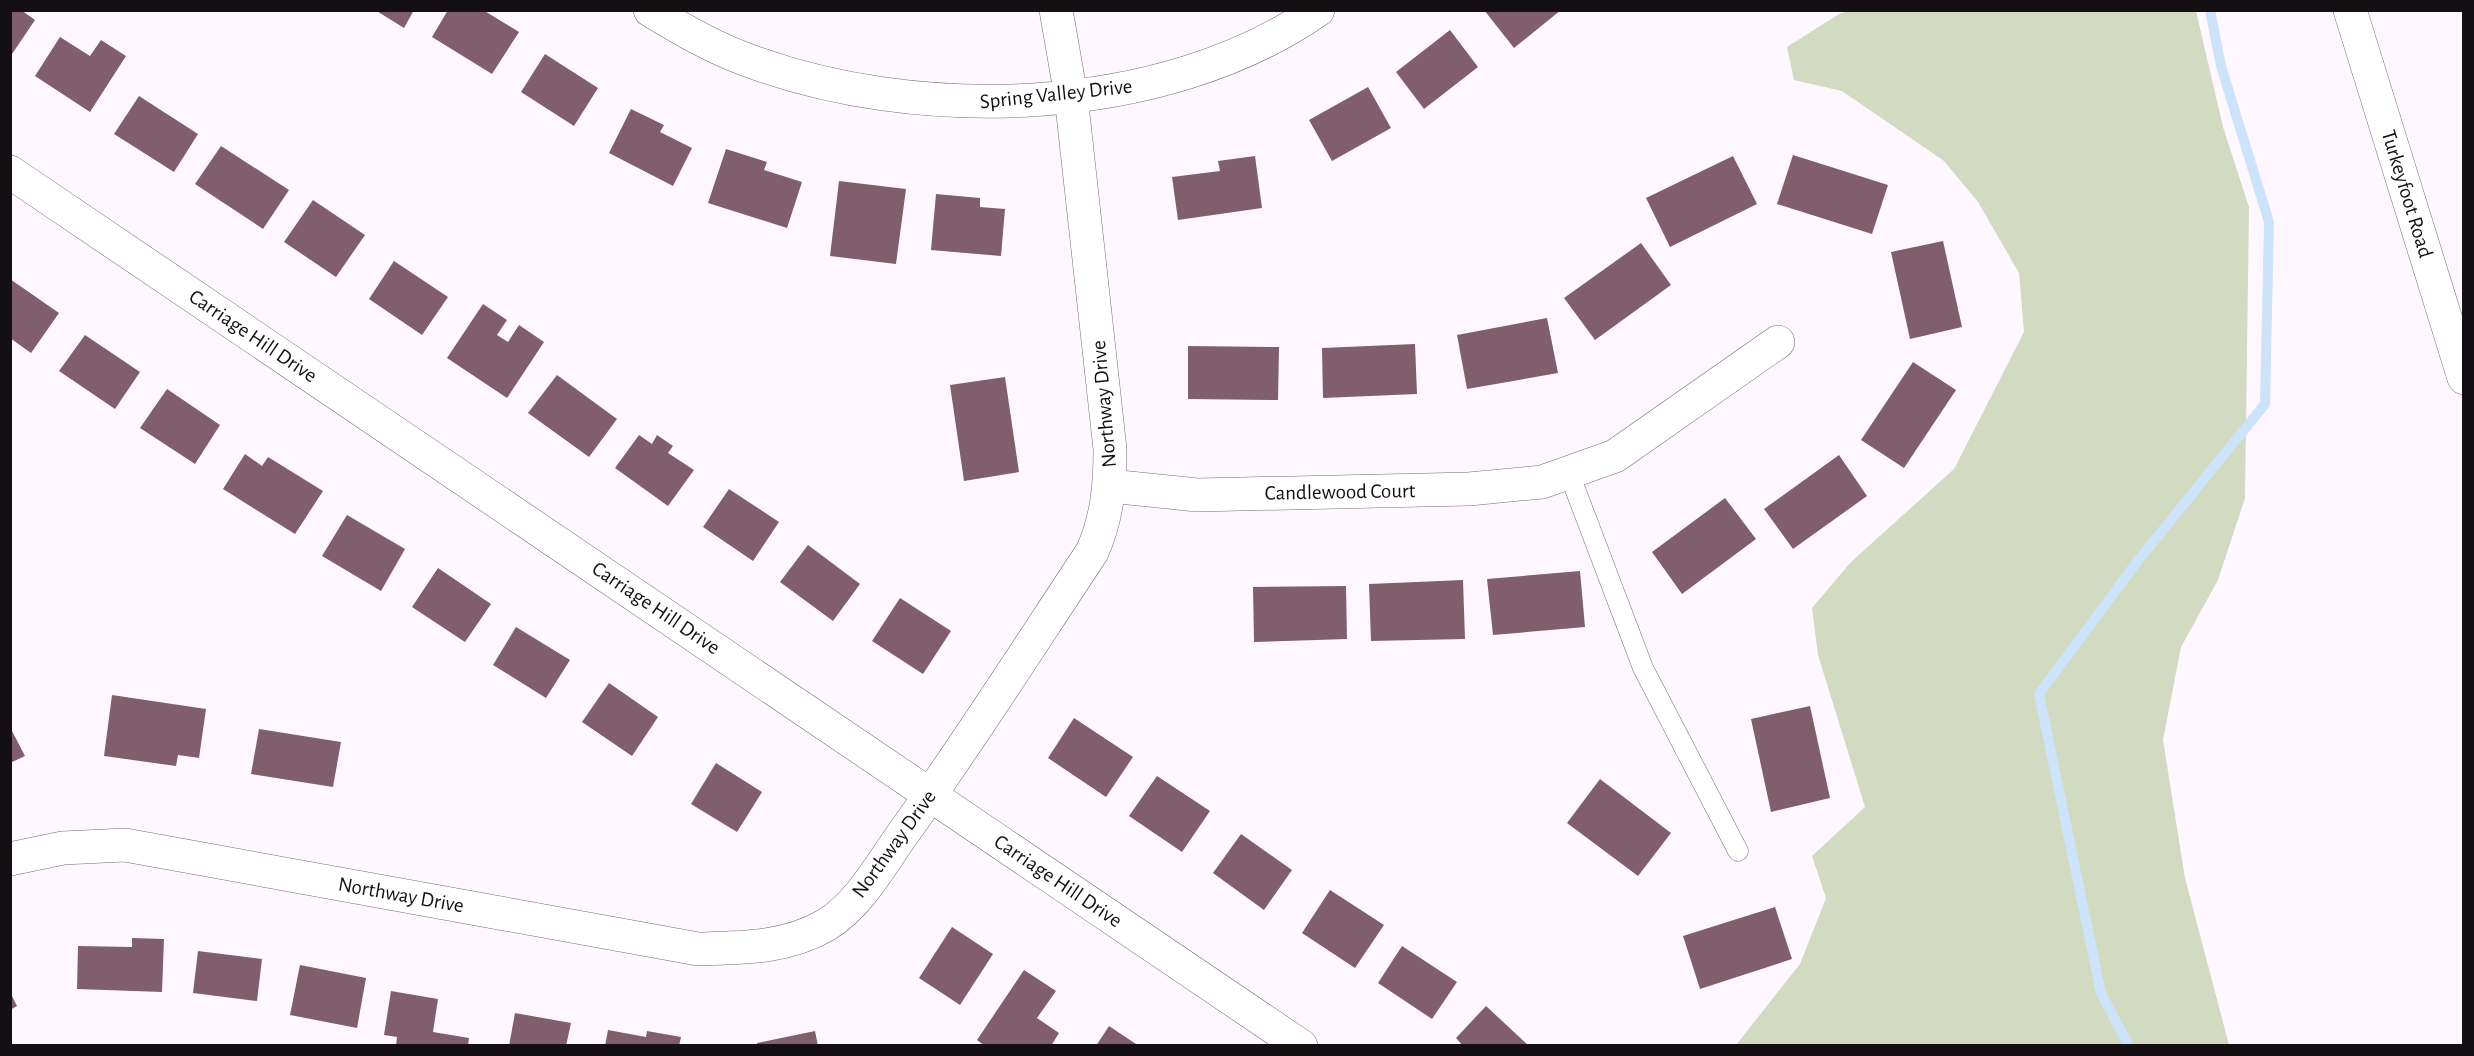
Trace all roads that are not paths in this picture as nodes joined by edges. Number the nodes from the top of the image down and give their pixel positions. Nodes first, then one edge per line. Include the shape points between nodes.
1 (650, 10) edge
2 (1056, 10) edge
3 (1318, 10) edge
4 (2350, 10) edge
5 (1071, 96) junction
6 (10, 172) edge
7 (2454, 314) edge
8 (1779, 342) dead end
9 (2463, 375) edge
10 (1569, 473) junction
11 (1110, 486) junction
12 (931, 794) junction
13 (1738, 851) dead end
14 (10, 859) edge
15 (1300, 1046) edge

1 - 5 street, Spring Valley Drive via 682,30 743,58 839,87 971,103
2 - 5 street, Northway Drive
3 - 5 street, Spring Valley Drive via 1227,59 1154,82
4 - 7 street, Turkeyfoot Road
5 - 11 street, Northway Drive via 1110,449
6 - 12 street, Carriage Hill Drive
7 - 9 street, Turkeyfoot Road
8 - 10 street, Candlewood Court via 1615,456
10 - 11 street, Candlewood Court via 1542,482 1469,489 1197,495
10 - 13 lane via 1642,668
11 - 12 street, Northway Drive via 1102,530 1092,552
12 - 14 street, Northway Drive via 854,902 828,924 799,938 753,948 698,949 125,845 63,848
12 - 15 street, Carriage Hill Drive

